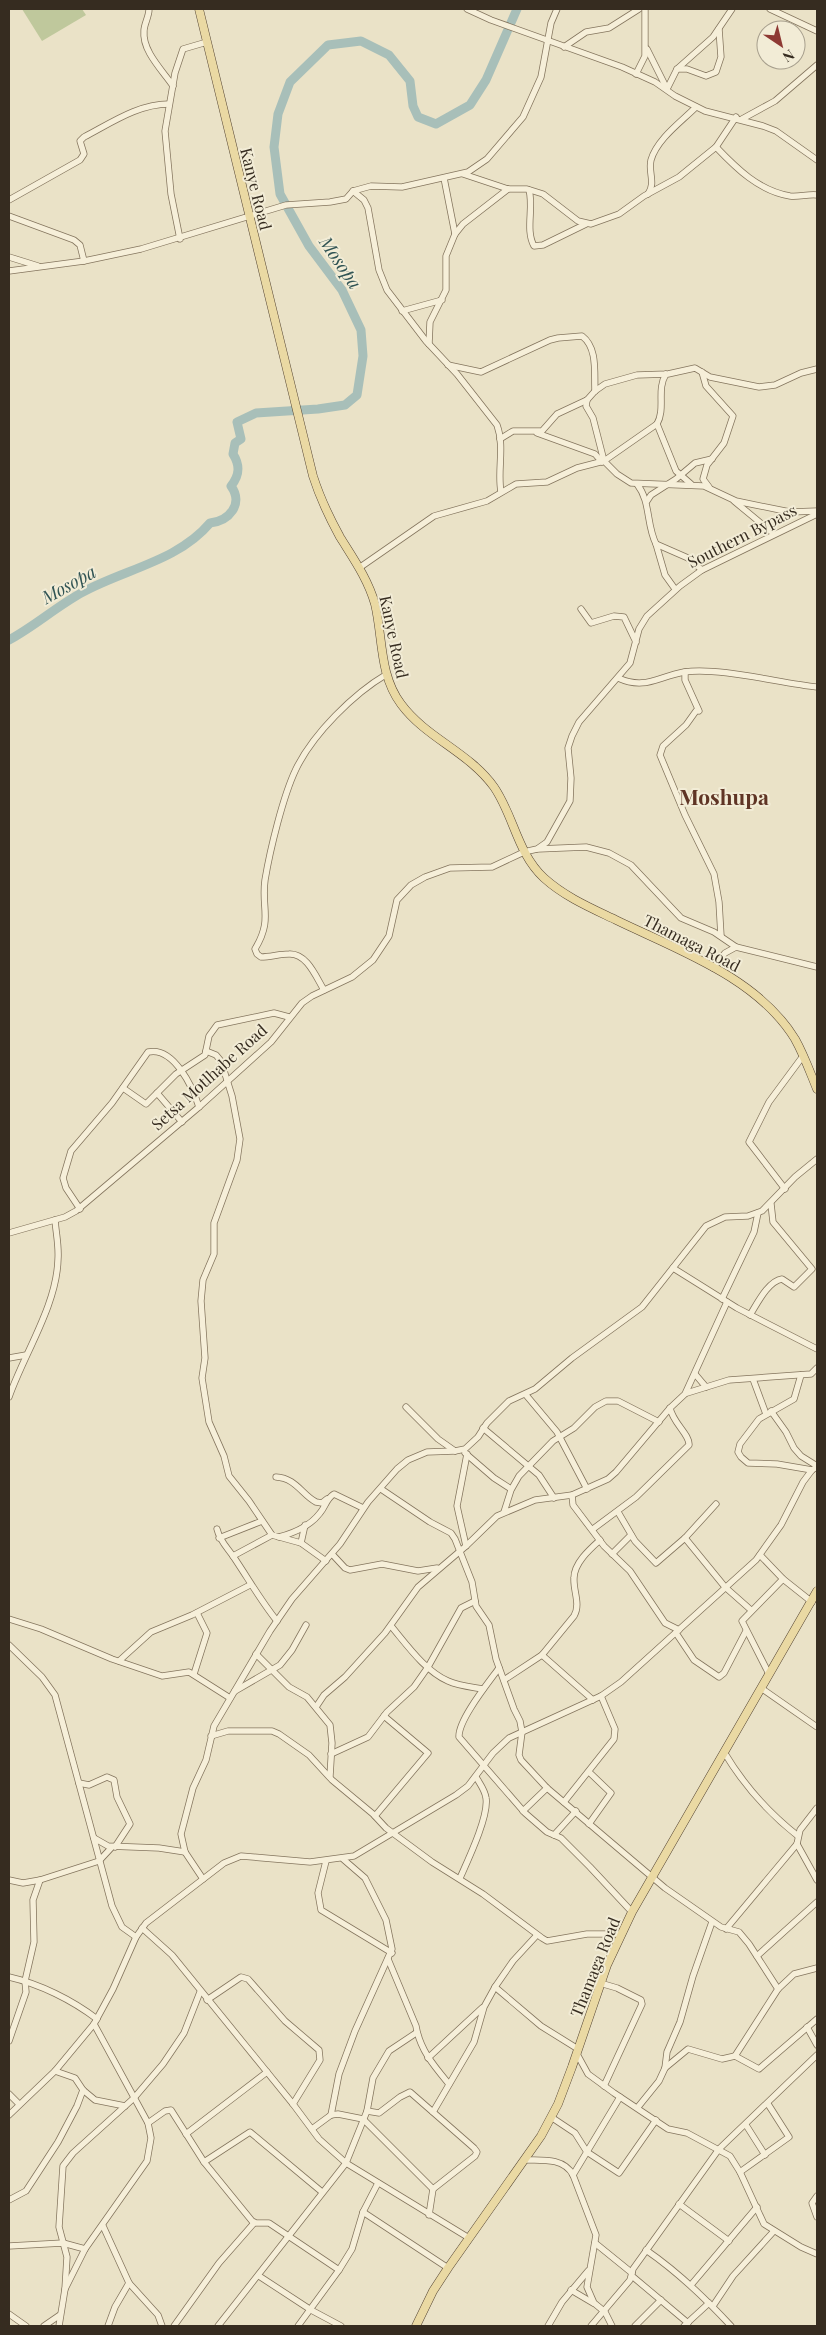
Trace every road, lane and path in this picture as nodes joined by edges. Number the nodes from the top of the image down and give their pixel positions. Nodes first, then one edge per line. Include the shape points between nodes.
1 (149, 9) edge
2 (199, 9) edge
3 (467, 9) edge
4 (558, 9) edge
5 (639, 9) edge
6 (645, 9) edge
7 (732, 9) edge
8 (770, 9) edge
9 (719, 30) junction
10 (817, 32) edge
11 (548, 41) junction
12 (207, 42) junction
13 (564, 47) junction
14 (646, 47) junction
15 (817, 65) edge
16 (678, 69) junction
17 (636, 74) junction
18 (173, 86) junction
19 (667, 89) junction
20 (169, 104) junction
21 (696, 107) junction
22 (739, 118) junction
23 (716, 147) junction
24 (817, 160) edge
25 (462, 174) junction
26 (444, 178) junction
27 (508, 189) junction
28 (529, 190) junction
29 (353, 191) junction
30 (648, 195) junction
31 (817, 195) edge
32 (9, 200) edge
33 (9, 216) edge
34 (250, 218) junction
35 (586, 224) junction
36 (455, 234) junction
37 (180, 238) junction
38 (9, 257) edge
39 (84, 261) junction
40 (41, 267) junction
41 (9, 271) edge
42 (442, 300) junction
43 (402, 311) junction
44 (429, 345) junction
45 (448, 365) junction
46 (817, 368) edge
47 (702, 372) junction
48 (666, 374) junction
49 (595, 390) junction
50 (587, 400) junction
51 (657, 424) junction
52 (534, 432) junction
53 (500, 439) junction
54 (712, 459) junction
55 (603, 462) junction
56 (680, 475) junction
57 (670, 483) junction
58 (637, 484) junction
59 (691, 484) junction
60 (709, 487) junction
61 (501, 492) junction
62 (732, 500) junction
63 (647, 501) junction
64 (817, 512) edge
65 (774, 534) junction
66 (656, 544) junction
67 (359, 568) junction
68 (702, 570) junction
69 (676, 589) junction
70 (581, 608) dead end
71 (636, 642) junction
72 (685, 672) junction
73 (387, 674) junction
74 (618, 678) junction
75 (817, 687) edge
76 (538, 849) junction
77 (524, 852) junction
78 (721, 936) junction
79 (736, 947) junction
80 (817, 967) edge
81 (713, 968) junction
82 (324, 990) junction
83 (289, 1017) junction
84 (206, 1052) junction
85 (803, 1056) junction
86 (181, 1070) junction
87 (228, 1081) junction
88 (123, 1088) junction
89 (817, 1089) edge
90 (157, 1093) junction
91 (199, 1107) junction
92 (182, 1122) junction
93 (817, 1159) edge
94 (784, 1189) junction
95 (771, 1204) junction
96 (80, 1209) junction
97 (758, 1213) junction
98 (55, 1220) junction
99 (9, 1233) edge
100 (672, 1268) junction
101 (725, 1301) junction
102 (750, 1315) junction
103 (817, 1349) edge
104 (26, 1355) junction
105 (9, 1358) edge
106 (817, 1368) edge
107 (694, 1374) junction
108 (801, 1375) junction
109 (753, 1379) junction
110 (706, 1387) junction
111 (685, 1394) junction
112 (526, 1395) junction
113 (9, 1397) edge
114 (406, 1407) dead end
115 (670, 1408) junction
116 (769, 1413) junction
117 (659, 1422) junction
118 (483, 1428) junction
119 (559, 1436) junction
120 (462, 1450) junction
121 (455, 1451) junction
122 (467, 1454) junction
123 (529, 1465) junction
124 (816, 1468) edge
125 (276, 1477) dead end
126 (381, 1488) junction
127 (511, 1489) junction
128 (587, 1489) junction
129 (572, 1495) junction
130 (554, 1498) junction
131 (327, 1500) junction
132 (716, 1504) dead end
133 (363, 1508) junction
134 (504, 1512) junction
135 (618, 1512) junction
136 (262, 1521) junction
137 (305, 1526) junction
138 (217, 1529) dead end
139 (592, 1529) junction
140 (272, 1535) junction
141 (630, 1535) junction
142 (279, 1537) junction
143 (219, 1538) junction
144 (685, 1538) junction
145 (600, 1540) junction
146 (301, 1543) junction
147 (466, 1546) junction
148 (459, 1553) junction
149 (332, 1554) junction
150 (612, 1554) junction
151 (760, 1555) junction
152 (233, 1556) junction
153 (326, 1561) junction
154 (438, 1568) junction
155 (783, 1579) junction
156 (250, 1585) junction
157 (725, 1587) junction
158 (817, 1591) edge
159 (475, 1601) junction
160 (812, 1602) junction
161 (751, 1610) junction
162 (197, 1613) junction
163 (9, 1619) edge
164 (277, 1621) junction
165 (306, 1625) dead end
166 (391, 1626) junction
167 (677, 1631) junction
168 (746, 1631) junction
169 (9, 1646) edge
170 (9, 1653) edge
171 (17, 1654) junction
172 (256, 1654) junction
173 (542, 1655) junction
174 (119, 1661) junction
175 (428, 1667) junction
176 (499, 1668) junction
177 (274, 1670) junction
178 (194, 1674) junction
179 (769, 1674) junction
180 (504, 1680) junction
181 (761, 1688) junction
182 (483, 1689) junction
183 (234, 1691) junction
184 (601, 1696) junction
185 (230, 1698) junction
186 (593, 1700) junction
187 (316, 1707) junction
188 (384, 1716) junction
189 (817, 1727) edge
190 (522, 1732) junction
191 (211, 1736) junction
192 (724, 1752) junction
193 (331, 1754) junction
194 (484, 1765) junction
195 (589, 1772) junction
196 (330, 1776) junction
197 (476, 1777) junction
198 (79, 1783) junction
199 (547, 1788) junction
200 (564, 1802) junction
201 (817, 1808) edge
202 (523, 1811) junction
203 (576, 1811) junction
204 (374, 1816) junction
205 (590, 1824) junction
206 (394, 1834) junction
207 (554, 1835) junction
208 (798, 1836) junction
209 (94, 1838) junction
210 (797, 1844) junction
211 (114, 1847) junction
212 (184, 1852) junction
213 (343, 1859) junction
214 (99, 1861) junction
215 (326, 1861) junction
216 (652, 1876) junction
217 (203, 1878) junction
218 (460, 1878) junction
219 (9, 1880) edge
220 (40, 1880) junction
221 (817, 1880) edge
222 (817, 1902) edge
223 (632, 1912) junction
224 (712, 1922) junction
225 (142, 1928) junction
226 (726, 1929) junction
227 (621, 1934) junction
228 (537, 1935) junction
229 (136, 1937) junction
230 (392, 1953) junction
231 (757, 1956) junction
232 (388, 1959) junction
233 (817, 1968) edge
234 (9, 1977) edge
235 (25, 1981) junction
236 (600, 1983) junction
237 (495, 1988) junction
238 (778, 1989) junction
239 (200, 1992) junction
240 (207, 2000) junction
241 (484, 2007) junction
242 (817, 2019) edge
243 (96, 2022) junction
244 (807, 2027) junction
245 (416, 2033) junction
246 (9, 2041) edge
247 (817, 2045) edge
248 (577, 2051) junction
249 (817, 2055) edge
250 (736, 2056) junction
251 (428, 2058) junction
252 (665, 2068) junction
253 (55, 2070) junction
254 (266, 2072) junction
255 (449, 2084) junction
256 (604, 2086) junction
257 (83, 2090) junction
258 (9, 2094) edge
259 (620, 2097) junction
260 (134, 2098) junction
261 (19, 2104) junction
262 (293, 2104) junction
263 (768, 2104) junction
264 (125, 2106) junction
265 (638, 2107) junction
266 (367, 2111) junction
267 (432, 2112) junction
268 (9, 2115) edge
269 (331, 2115) junction
270 (551, 2117) junction
271 (363, 2119) junction
272 (656, 2120) junction
273 (148, 2123) junction
274 (746, 2125) junction
275 (312, 2129) junction
276 (186, 2134) junction
277 (719, 2149) junction
278 (587, 2152) junction
279 (765, 2155) junction
280 (526, 2160) junction
281 (204, 2162) junction
282 (346, 2163) junction
283 (740, 2172) junction
284 (573, 2175) junction
285 (378, 2183) junction
286 (433, 2189) junction
287 (322, 2192) junction
288 (817, 2196) edge
289 (9, 2200) edge
290 (679, 2204) junction
291 (757, 2207) junction
292 (362, 2212) junction
293 (429, 2215) junction
294 (817, 2217) edge
295 (254, 2223) junction
296 (103, 2226) junction
297 (774, 2231) junction
298 (288, 2236) junction
299 (468, 2238) junction
300 (729, 2241) junction
301 (63, 2243) junction
302 (595, 2243) junction
303 (9, 2246) edge
304 (85, 2249) junction
305 (646, 2250) junction
306 (817, 2254) edge
307 (448, 2268) junction
308 (339, 2270) junction
309 (590, 2270) junction
310 (632, 2274) junction
311 (259, 2276) junction
312 (129, 2284) junction
313 (691, 2285) junction
314 (65, 2289) junction
315 (571, 2290) junction
316 (661, 2300) junction
317 (594, 2303) junction
318 (711, 2304) junction
319 (311, 2310) junction
320 (605, 2312) junction
321 (9, 2314) edge
322 (60, 2314) junction
323 (686, 2324) edge
324 (729, 2325) edge
325 (26, 2326) edge
326 (44, 2326) edge
327 (59, 2326) edge
328 (108, 2326) edge
329 (162, 2326) edge
330 (174, 2326) edge
331 (218, 2326) edge
332 (298, 2326) edge
333 (339, 2326) edge
334 (416, 2326) edge
335 (548, 2326) edge
336 (591, 2326) edge
337 (612, 2326) edge
338 (635, 2326) edge

1 - 18 street via 144,40
2 - 12 main road, Kanye Road
3 - 11 street
4 - 11 street via 551,23
5 - 13 street via 609,28 586,32
6 - 14 street
7 - 9 street
8 - 10 street
9 - 16 street
9 - 16 street via 721,57 716,72 706,76
11 - 13 street
11 - 25 street via 538,86 523,117 488,159
12 - 18 street via 184,49
12 - 34 main road, Kanye Road
13 - 17 street
14 - 17 street via 643,64
14 - 19 street
15 - 22 street via 775,100
16 - 19 street
17 - 19 street
18 - 20 street
19 - 21 street
20 - 32 street via 135,111 84,136 80,141 84,154 80,160
20 - 37 street via 165,142
21 - 22 street
21 - 30 street via 662,140 653,155 650,166 652,186
22 - 23 street
22 - 24 street via 776,132
23 - 30 street via 679,177
23 - 31 street via 744,175 779,194
25 - 26 street
25 - 27 street
26 - 29 street
26 - 36 street
27 - 28 street
27 - 36 street
28 - 35 street via 542,194
28 - 35 street via 534,246 550,242
29 - 34 street via 346,199 286,205
29 - 43 street via 366,202 379,270 387,290
30 - 35 street via 619,214
33 - 39 street via 74,240 80,245
34 - 37 street
34 - 67 main road, Kanye Road via 312,476 323,505
36 - 42 street via 446,256 446,290
37 - 39 street
38 - 40 street
39 - 40 street
40 - 41 street
42 - 43 street
42 - 44 street via 429,328
43 - 44 street
44 - 45 street
45 - 49 street via 481,372 558,338 582,336 593,354
45 - 53 street via 493,419
46 - 47 street via 775,385 759,387 710,377
47 - 48 street via 696,368
47 - 54 street via 706,386 733,416 724,443
48 - 49 street via 637,375
48 - 51 street via 660,387 661,408
49 - 50 street
50 - 52 street via 557,414 545,429
50 - 55 street
51 - 55 street
51 - 56 street
52 - 53 street via 513,431
52 - 55 street via 595,454
53 - 61 street
54 - 56 street via 695,463
54 - 60 street via 703,476
55 - 58 street via 626,480
55 - 61 street via 577,468 547,482 516,484
56 - 57 street
56 - 59 street
57 - 58 street
57 - 59 street
57 - 63 street
58 - 63 street
59 - 60 street
60 - 62 street
61 - 67 street via 488,501 430,518
62 - 64 street via 790,512
62 - 65 street
63 - 66 street
64 - 65 street, Southern Bypass
65 - 68 street, Southern Bypass
66 - 68 street via 688,558
66 - 69 street via 665,574
67 - 73 main road, Kanye Road via 374,602
68 - 69 street, Southern Bypass
69 - 71 street, Southern Bypass via 647,616
70 - 71 street via 592,623 614,616 624,618
71 - 74 street, Southern Bypass via 630,663
72 - 74 street via 637,685
72 - 75 street via 715,672
72 - 78 street via 685,680 699,711 663,746 660,756 714,874
73 - 77 main road, Kanye Road via 392,691 407,712 487,778 501,798
73 - 82 street via 348,705 315,740 301,761 282,810 266,879 267,916 255,949 257,954 266,957 295,954 301,957
74 - 76 street, Southern Bypass via 579,722 572,736 568,748 570,801 552,835
76 - 77 street
76 - 78 street via 586,847 609,852 631,865 681,918
77 - 81 main road, Thamaga Road via 544,877 581,903
77 - 82 street, Setsa Motlhabe Road via 492,867 450,868 436,872 411,885 397,900 384,947 352,977
78 - 79 street
79 - 80 street
79 - 81 street via 725,953
81 - 85 main road, Thamaga Road via 767,1004 787,1028
82 - 83 street, Setsa Motlhabe Road via 302,1003
83 - 84 street via 274,1013 217,1025 209,1036
83 - 87 street, Setsa Motlhabe Road via 270,1042
84 - 86 street
84 - 87 street via 219,1057
85 - 89 main road, Thamaga Road
85 - 94 street via 769,1102 749,1142
86 - 88 street via 167,1057 148,1052
86 - 90 street
86 - 91 street
87 - 91 street, Setsa Motlhabe Road
87 - 136 street via 240,1147 214,1223 214,1254 203,1280 201,1301 205,1358 202,1378 209,1422 228,1474
88 - 90 street via 144,1104
88 - 96 street via 71,1151 63,1178
90 - 92 street
91 - 92 street, Setsa Motlhabe Road
92 - 96 street, Setsa Motlhabe Road
93 - 94 street
94 - 95 street
95 - 97 street
95 - 102 street via 773,1222 812,1270 794,1287 782,1280 776,1281
96 - 98 street, Setsa Motlhabe Road
97 - 100 street via 715,1220 697,1235
97 - 101 street via 754,1232
98 - 99 street, Setsa Motlhabe Road
98 - 104 street via 56,1276 47,1307
100 - 101 street
100 - 112 street via 637,1311
101 - 102 street
101 - 107 street
102 - 103 street
104 - 105 street
104 - 113 street
106 - 108 street via 811,1374
107 - 110 street
107 - 111 street
108 - 109 street
108 - 116 street via 794,1399
109 - 110 street via 729,1380
109 - 116 street
110 - 111 street
111 - 115 street
112 - 118 street via 509,1401
112 - 119 street
114 - 121 street
115 - 117 street
115 - 135 street via 674,1422 688,1438 688,1445
116 - 124 street via 786,1432 794,1448
116 - 124 street via 754,1425 740,1444 738,1452 741,1457 748,1463
117 - 119 street via 610,1400
117 - 128 street via 616,1472
118 - 120 street via 478,1438
118 - 123 street
119 - 123 street
119 - 128 street
120 - 121 street
120 - 122 street
121 - 126 street via 427,1452 408,1460
122 - 127 street
122 - 147 street via 457,1506
123 - 127 street
123 - 130 street
124 - 151 street via 803,1482 780,1526
125 - 131 street via 301,1488 316,1502
126 - 133 street
126 - 148 street via 451,1534
127 - 134 street
128 - 129 street
129 - 130 street
129 - 139 street via 573,1505
130 - 134 street via 535,1500
131 - 133 street via 337,1494
131 - 137 street via 319,1515
132 - 144 street
133 - 149 street
134 - 147 street
135 - 139 street
135 - 141 street
136 - 140 street
136 - 143 street
137 - 142 street
137 - 146 street
138 - 143 street
139 - 145 street
140 - 142 street
140 - 152 street
141 - 144 street via 656,1563
141 - 150 street
142 - 146 street
143 - 152 street
144 - 157 street
145 - 150 street
145 - 173 street via 576,1570 576,1613
146 - 153 street
147 - 148 street
148 - 154 street
148 - 159 street via 472,1582
149 - 153 street
149 - 154 street via 350,1570 382,1564 418,1571
150 - 167 street via 635,1577 665,1623
151 - 155 street
151 - 157 street
152 - 156 street
153 - 164 street
154 - 166 street via 413,1593
155 - 160 street
155 - 161 street
156 - 162 street
156 - 164 street
157 - 161 street
157 - 167 street
158 - 160 main road, Thamaga Road
159 - 175 street via 461,1608
159 - 176 street via 489,1625
160 - 179 main road, Thamaga Road
161 - 168 street via 742,1621
162 - 174 street via 151,1632
162 - 178 street via 207,1633
163 - 174 street
164 - 172 street
165 - 177 street via 286,1659
166 - 175 street
166 - 187 street
167 - 168 street via 694,1660 720,1677
167 - 184 street
168 - 179 street
169 - 171 street
170 - 171 street
171 - 198 street via 42,1677 55,1696
172 - 177 street
172 - 183 street
173 - 180 street
173 - 186 street
174 - 178 street via 162,1676 185,1672
175 - 182 street via 448,1681
175 - 188 street via 414,1687
176 - 180 street
176 - 182 street
177 - 183 street
177 - 187 street via 289,1687 304,1694
178 - 185 street
179 - 181 main road, Thamaga Road
180 - 190 street
181 - 189 street
181 - 192 main road, Thamaga Road
182 - 194 street via 458,1735
183 - 185 street
184 - 186 street
184 - 195 street via 616,1734 610,1747
185 - 191 street
186 - 190 street
187 - 193 street via 330,1725
188 - 193 street via 365,1739
188 - 204 street via 428,1753
190 - 194 street via 504,1741
190 - 199 street via 520,1758
191 - 196 street via 228,1731 275,1732 309,1755
191 - 212 street via 181,1834
192 - 208 street via 741,1779 765,1803 771,1814
192 - 216 main road, Thamaga Road
193 - 196 street
194 - 197 street
194 - 202 street
195 - 200 street
195 - 205 street via 611,1793
196 - 204 street
197 - 206 street via 456,1795
197 - 218 street via 484,1790 487,1804
198 - 209 street
198 - 211 street via 89,1785 107,1777 114,1780 117,1797 130,1824
199 - 200 street
199 - 202 street
200 - 203 street
201 - 208 street
202 - 207 street
203 - 205 street
203 - 207 street
204 - 206 street
205 - 216 street
206 - 213 street via 362,1853
206 - 218 street
207 - 223 street via 590,1866
208 - 210 street
209 - 211 street
209 - 214 street
210 - 221 street
210 - 226 street
211 - 212 street
211 - 214 street
212 - 217 street
213 - 215 street
213 - 230 street via 362,1875 375,1898 390,1932
214 - 220 street
214 - 229 street via 116,1918
215 - 217 street via 300,1862 241,1856
215 - 230 street via 318,1893 321,1910
216 - 223 main road, Thamaga Road
216 - 224 street
217 - 225 street
218 - 228 street
219 - 220 street via 20,1883
220 - 235 street via 33,1900 34,1942
222 - 231 street
223 - 227 main road, Thamaga Road
224 - 226 street
224 - 252 street via 669,2047
225 - 229 street
225 - 239 street via 170,1953
226 - 231 street via 739,1932
227 - 228 street via 587,1934 547,1941
227 - 236 main road, Thamaga Road
228 - 237 street via 513,1961
229 - 243 street
230 - 232 street
231 - 238 street
232 - 245 street
232 - 269 street via 352,2040
233 - 238 street via 794,1974
234 - 235 street
235 - 243 street via 76,2005
235 - 246 street via 26,1994
236 - 248 main road, Thamaga Road
236 - 256 street via 641,2000 642,2004
237 - 241 street
237 - 248 street
238 - 250 street
239 - 240 street
239 - 260 street via 184,2032 163,2064
240 - 254 street
240 - 262 street via 242,1977 248,1978 285,2021 319,2050 320,2060
241 - 251 street
241 - 255 street via 474,2042
242 - 244 street
243 - 253 street
243 - 260 street
244 - 247 street
244 - 250 street via 760,2068
245 - 251 street
245 - 266 street via 387,2054 372,2081
248 - 256 street via 584,2070
248 - 270 main road, Thamaga Road
249 - 263 street
250 - 252 street via 722,2059 688,2049
251 - 255 street
252 - 265 street
253 - 257 street via 75,2078
253 - 261 street
254 - 262 street
254 - 276 street
255 - 267 street
256 - 259 street
257 - 264 street via 100,2102
257 - 289 street via 58,2142 26,2191
258 - 261 street
259 - 265 street
259 - 278 street
260 - 264 street
260 - 273 street
261 - 268 street
262 - 275 street
263 - 274 street
263 - 279 street via 789,2136
264 - 301 street via 63,2166 59,2227
265 - 272 street
266 - 267 street via 379,2113 409,2092
266 - 271 street
267 - 286 street via 477,2152
269 - 271 street
269 - 275 street
270 - 278 street via 575,2133
270 - 280 main road, Thamaga Road
271 - 282 street
271 - 286 street
272 - 277 street via 668,2129 687,2133
272 - 278 street via 620,2173
273 - 276 street via 171,2110
273 - 296 street via 151,2138 147,2162
274 - 277 street
274 - 279 street
275 - 282 street
276 - 281 street
277 - 283 street via 730,2156
277 - 290 street
278 - 284 street
279 - 283 street
280 - 284 street via 553,2160 568,2168
280 - 299 main road, Thamaga Road
281 - 287 street via 250,2132
281 - 295 street
282 - 285 street
282 - 287 street
283 - 291 street
284 - 302 street via 594,2229
285 - 292 street
285 - 293 street
286 - 293 street
287 - 298 street
288 - 294 street via 812,2203
290 - 300 street
290 - 305 street
291 - 297 street via 764,2224
291 - 300 street
292 - 307 street
292 - 308 street via 352,2248
293 - 299 street
295 - 298 street via 266,2221
295 - 330 street via 219,2263
296 - 304 street
296 - 312 street
297 - 306 street
297 - 318 street
298 - 308 street
298 - 311 street
299 - 307 main road, Thamaga Road
300 - 313 street
301 - 303 street
301 - 304 street
301 - 314 street via 67,2257
302 - 309 street
302 - 310 street
304 - 314 street
305 - 310 street
305 - 313 street
307 - 334 main road, Thamaga Road
308 - 319 street
309 - 315 street
309 - 317 street via 587,2287
310 - 316 street
310 - 320 street
311 - 319 street
311 - 331 street
312 - 328 street
312 - 329 street via 158,2315
313 - 318 street
314 - 322 street
315 - 317 street
315 - 335 street
316 - 323 street
316 - 338 street
317 - 320 street
318 - 323 street
318 - 324 street
319 - 332 street
319 - 333 street
320 - 336 street
320 - 337 street
321 - 325 street
322 - 326 street
322 - 327 street

